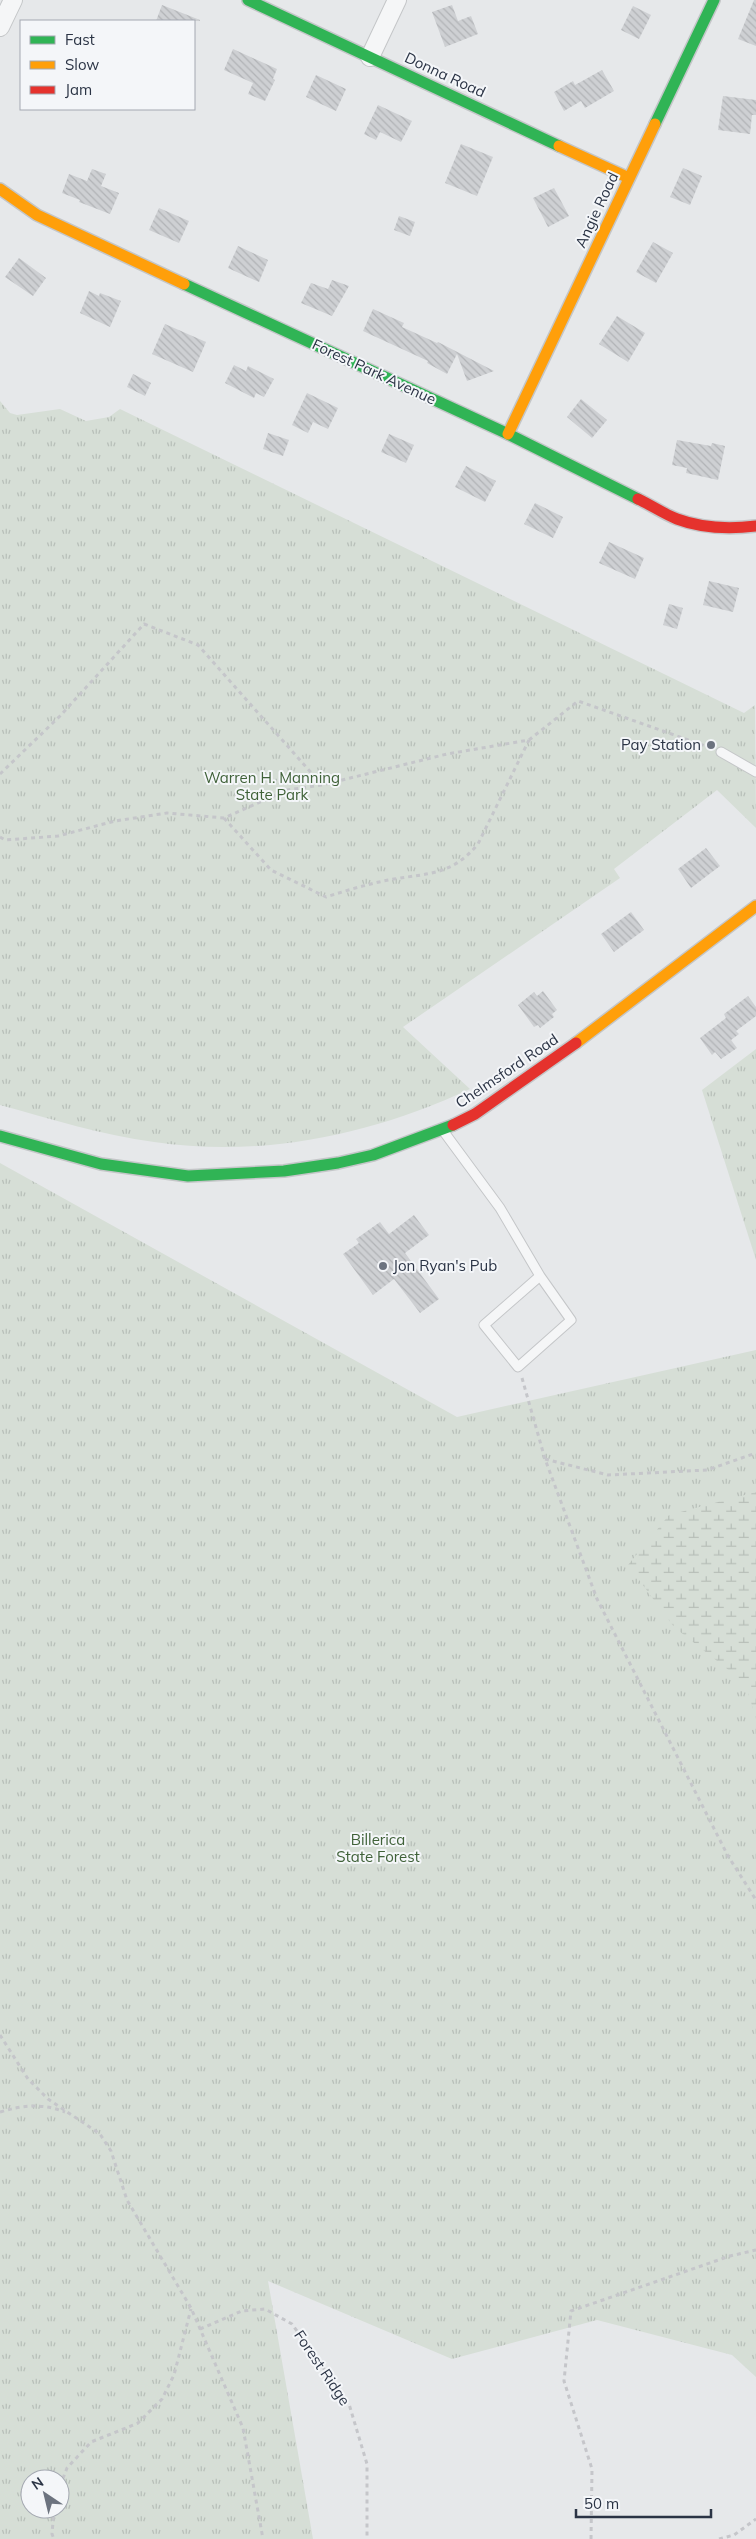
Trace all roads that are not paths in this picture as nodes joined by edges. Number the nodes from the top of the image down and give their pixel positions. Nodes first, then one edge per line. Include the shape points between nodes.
1 (13, 0) edge
2 (248, 0) edge
3 (397, 0) edge
4 (714, 0) edge
5 (0, 27) edge
6 (370, 57) junction
7 (630, 178) junction
8 (0, 189) edge
9 (508, 434) junction
10 (756, 526) edge
11 (721, 752) road end
12 (756, 772) edge
13 (756, 906) edge
14 (442, 1130) junction
15 (0, 1136) edge
16 (540, 1276) junction

1 - 5 street
2 - 6 street, Donna Road
3 - 6 street
4 - 7 street, Angie Road
6 - 7 street, Donna Road
7 - 9 street, Angie Road
8 - 9 street, Forest Park Avenue via 37,215
9 - 10 street, Forest Park Avenue via 678,519 714,526
11 - 12 lane
13 - 14 street, Chelmsford Road via 521,1084 475,1114
14 - 15 street, Chelmsford Road via 338,1164 284,1171 188,1176 101,1164
14 - 16 lane via 500,1208
16 - 16 lane via 571,1320 518,1367 484,1325

